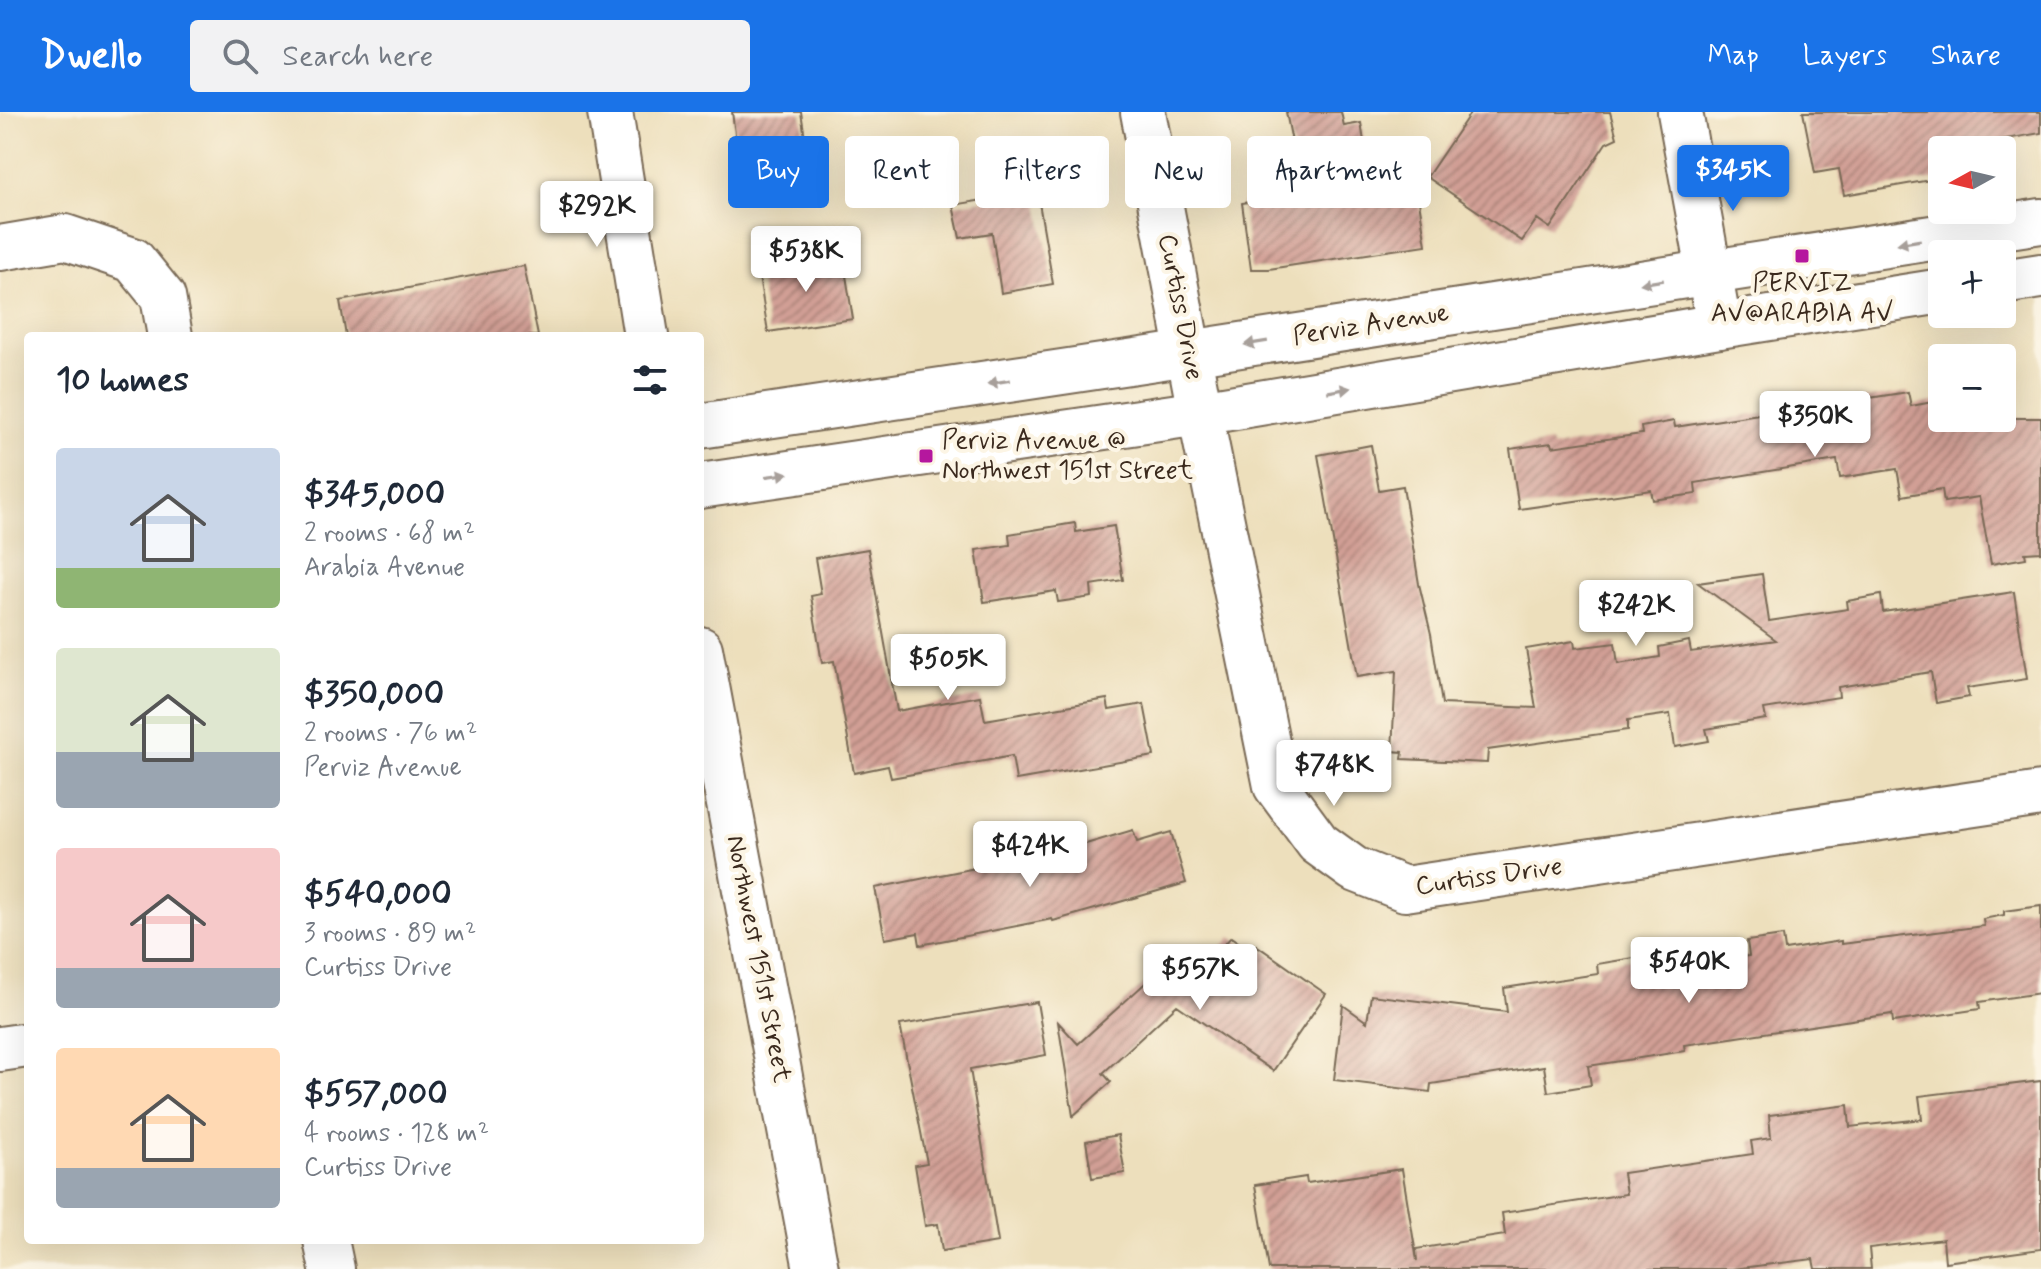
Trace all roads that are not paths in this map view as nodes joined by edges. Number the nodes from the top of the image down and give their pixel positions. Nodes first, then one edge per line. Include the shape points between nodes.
1 (610, 112) edge
2 (1143, 112) edge
3 (1680, 112) edge
4 (2041, 221) edge
5 (0, 248) edge
6 (1709, 273) junction
7 (2041, 276) edge
8 (2016, 280) edge
9 (1928, 293) edge
10 (1719, 326) junction
11 (169, 332) edge
12 (645, 332) edge
13 (1189, 353) junction
14 (1200, 413) junction
15 (704, 425) edge
16 (704, 485) edge
17 (704, 670) edge
18 (2041, 794) edge
19 (24, 1046) edge
20 (0, 1049) edge
21 (327, 1244) edge
22 (332, 1269) edge
23 (816, 1269) edge

1 - 12 street
2 - 13 street, Curtiss Drive
3 - 6 street
4 -> 6 street, Perviz Avenue
5 - 11 street via 65,237 133,260 163,297
6 - 10 street
6 -> 13 street, Perviz Avenue
7 - 8 street
9 - 10 street
14 -> 10 street
13 - 14 street, Curtiss Drive
13 -> 15 street, Perviz Avenue
16 -> 14 street
14 - 18 street, Curtiss Drive via 1276,786 1318,843 1354,869 1405,889
17 - 23 street, Northwest 151st Street
19 - 20 street
21 - 22 street

